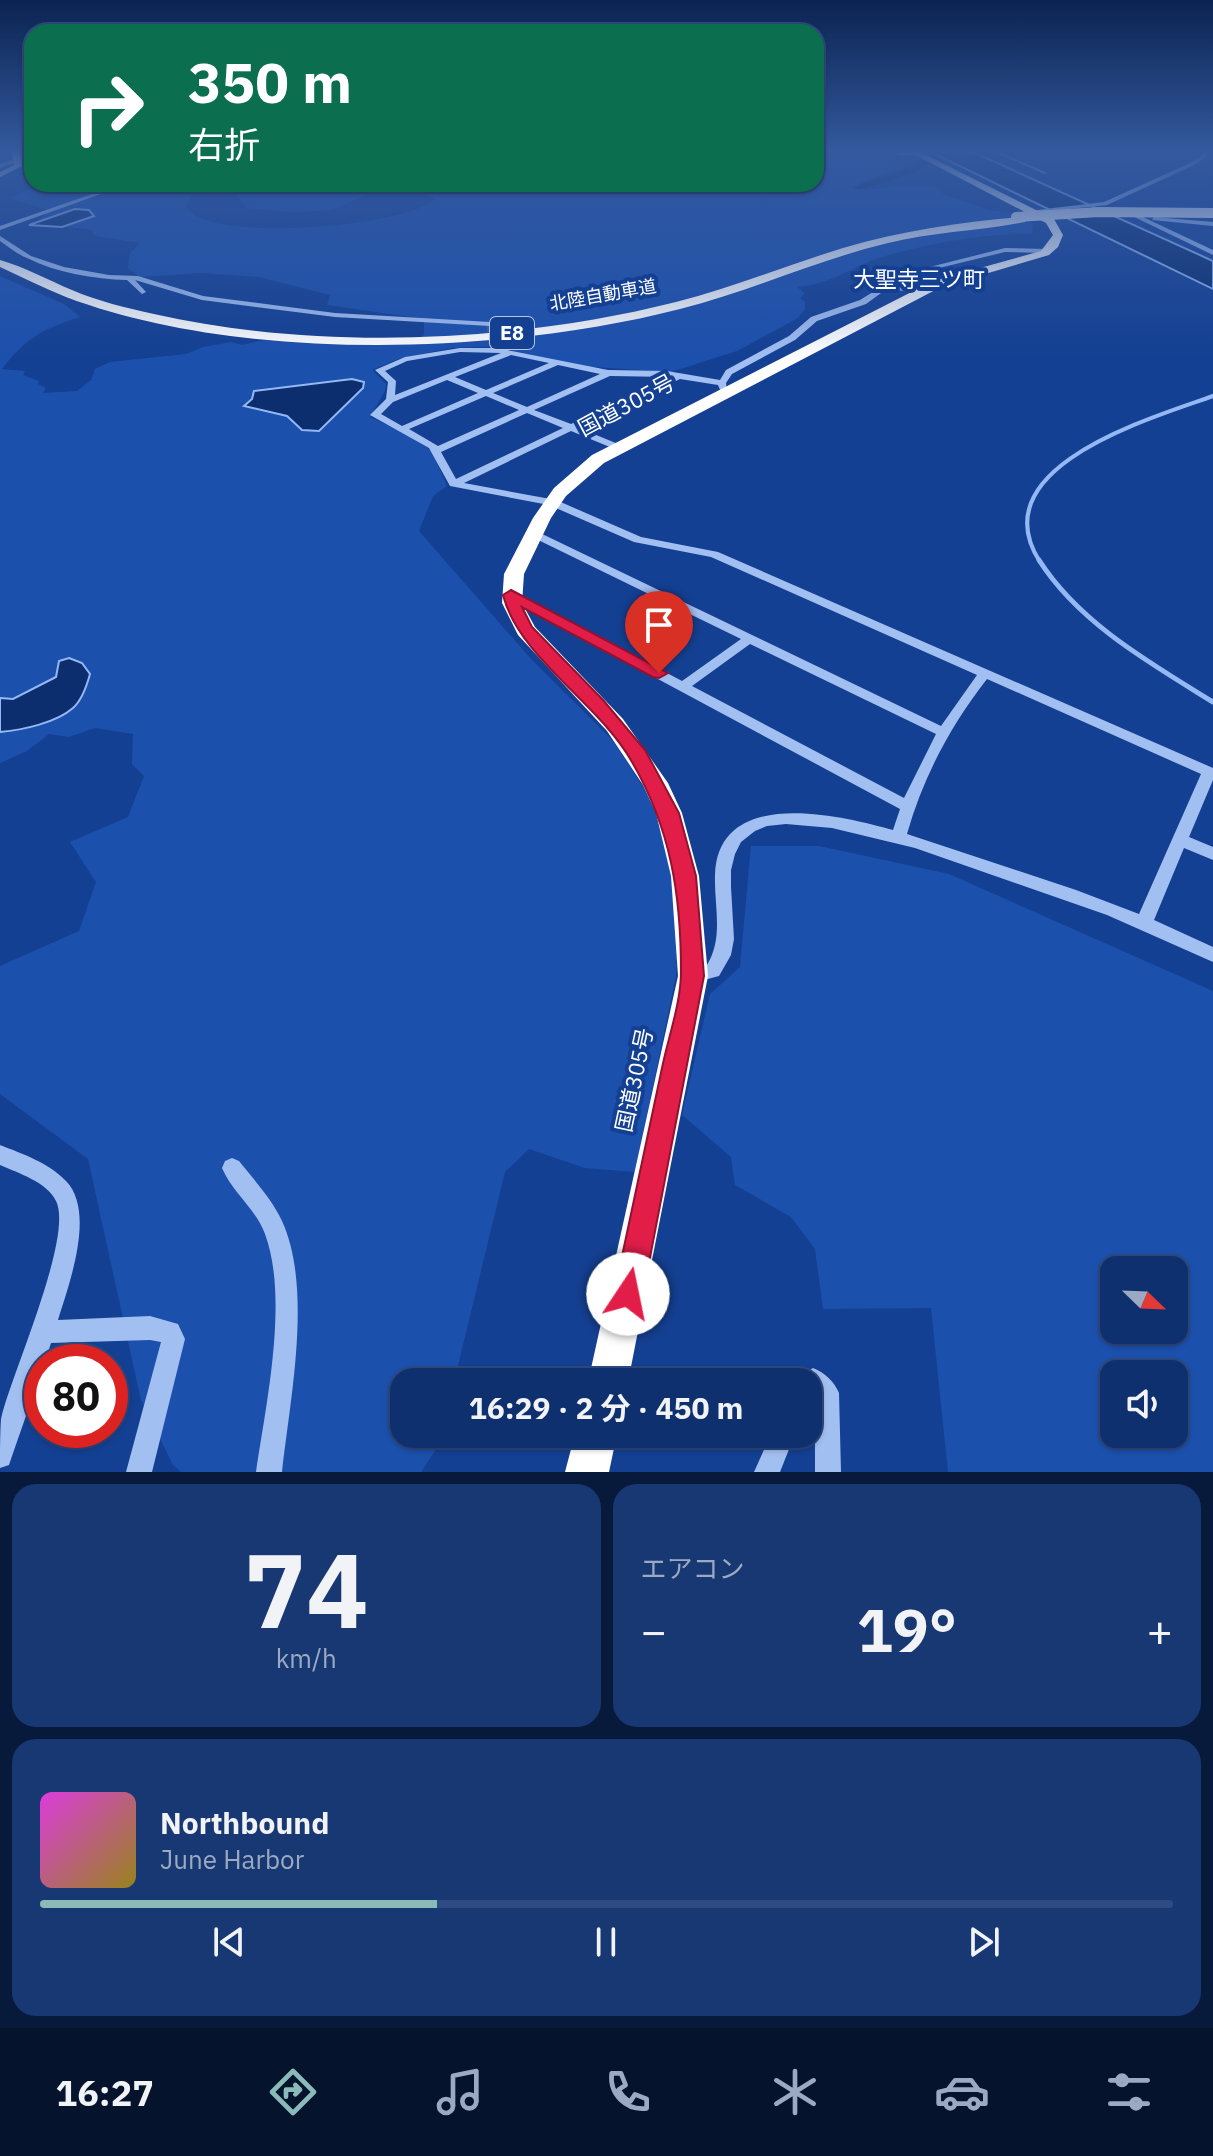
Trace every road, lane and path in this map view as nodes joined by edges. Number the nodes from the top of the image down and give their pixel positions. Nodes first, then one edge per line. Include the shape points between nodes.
1 (21, 221) edge
2 (976, 221) edge
3 (990, 221) edge
4 (1045, 221) edge
5 (1149, 221) edge
6 (1176, 221) edge
7 (1213, 224) edge
8 (0, 228) edge
9 (0, 238) edge
10 (1047, 251) junction
11 (0, 253) edge
12 (1213, 253) edge
13 (0, 263) edge
14 (129, 278) junction
15 (887, 286) junction
16 (142, 292) dead end
17 (920, 293) junction
18 (490, 324) dead end
19 (509, 353) junction
20 (556, 363) junction
21 (608, 373) junction
22 (680, 376) junction
23 (449, 378) junction
24 (724, 389) junction
25 (487, 393) junction
26 (390, 400) junction
27 (528, 410) junction
28 (571, 428) junction
29 (402, 429) junction
30 (620, 448) junction
31 (437, 450) junction
32 (454, 484) junction
33 (552, 502) junction
34 (534, 534) junction
35 (511, 595) junction
36 (749, 639) junction
37 (985, 673) junction
38 (684, 686) junction
39 (945, 733) junction
40 (1211, 773) edge
41 (908, 807) junction
42 (898, 839) junction
43 (1180, 840) junction
44 (1213, 854) edge
45 (1144, 923) junction
46 (1213, 955) edge
47 (693, 976) junction
48 (0, 1155) edge
49 (232, 1168) dead end
50 (42, 1332) junction
51 (611, 1368) edge
52 (822, 1388) edge
53 (593, 1448) edge
54 (777, 1448) edge
55 (0, 1456) edge
56 (139, 1472) edge
57 (269, 1472) edge
58 (587, 1472) edge
59 (767, 1472) edge
60 (828, 1472) edge

1 - 8 street
2 - 11 highway, 北陸自動車道 / E8 via 860,241 632,310 446,331 311,331 190,317 72,286
3 - 13 highway, 北陸自動車道 / E8 via 870,244 641,314 542,330 447,337 326,338 197,325 84,298
4 - 10 highway via 1054,224 1058,238
5 - 12 street
6 - 7 street
9 - 14 street via 29,257 63,269
10 - 15 street via 985,254 904,275
10 - 17 highway, 国道305号 via 951,278
14 - 16 street
14 - 18 street via 202,298 291,310
15 - 17 street
15 - 24 street via 863,302 814,319 792,338 729,372
17 - 24 highway, 国道305号
19 - 20 street
19 - 23 street
19 - 26 street via 493,348 460,350 383,367 379,370 392,381
20 - 21 street
20 - 25 street
21 - 22 street
21 - 27 street
22 - 24 street
22 - 28 street
23 - 25 street
23 - 26 street
24 - 30 highway, 国道305号
25 - 27 street
25 - 29 street
26 - 29 street via 375,415
27 - 28 street
27 - 31 street
28 - 30 street
28 - 32 street
29 - 31 street
30 - 33 highway, 国道305号 via 580,472
31 - 32 street
32 - 33 street
33 - 34 highway, 国道305号
33 - 37 street via 638,540 714,554
34 - 35 highway, 国道305号 via 514,574
34 - 36 street
35 - 38 street
35 - 47 highway, 国道305号 via 526,630 615,725 655,783 669,813 685,876
36 - 38 street
36 - 39 street
37 - 39 street
37 - 40 street
38 - 41 street
39 - 41 street
40 - 43 street
41 - 42 street
42 - 45 street via 975,861
42 - 47 street via 804,819 768,821 747,829 729,849 724,865 724,956 713,971
43 - 44 street
43 - 45 street
45 - 46 street
47 - 51 highway, 国道305号
48 - 50 street via 35,1169 68,1201 70,1230
49 - 57 street via 275,1229 285,1273 287,1306
50 - 55 street
50 - 56 street via 170,1332 173,1339
52 - 60 street via 827,1393
53 - 58 highway
54 - 59 street

